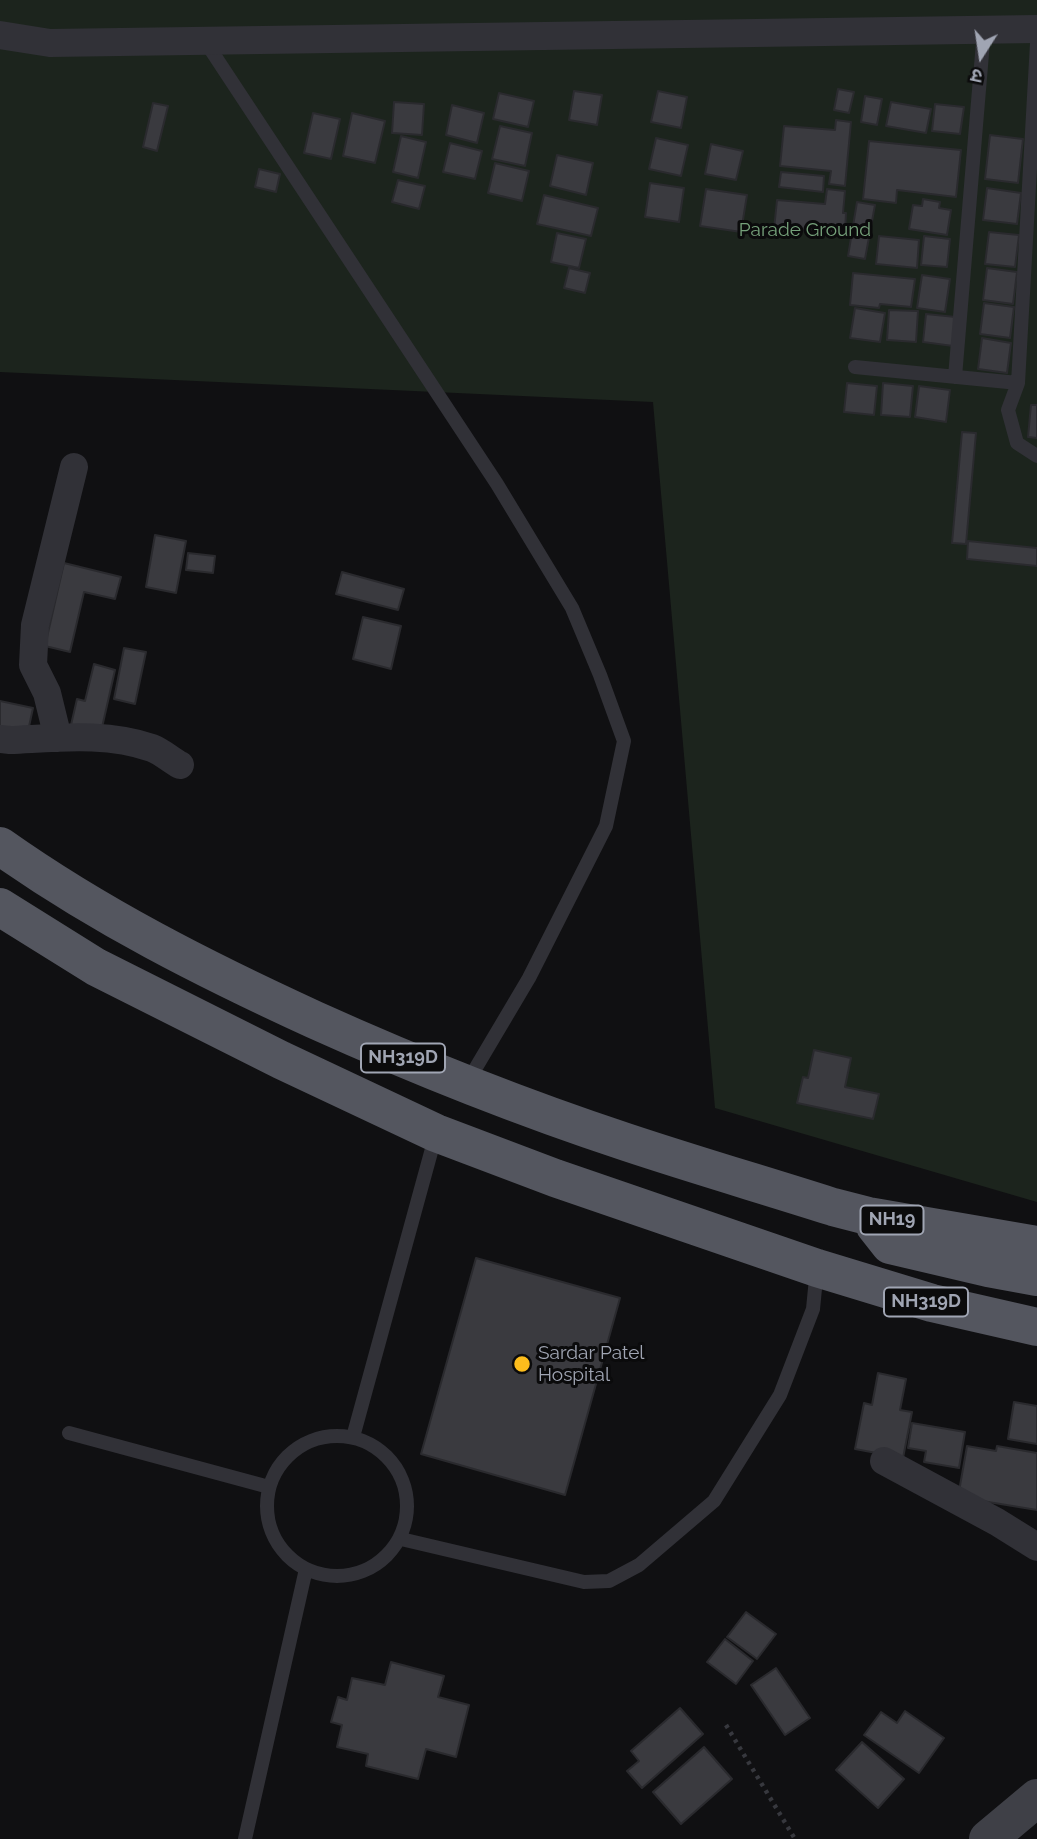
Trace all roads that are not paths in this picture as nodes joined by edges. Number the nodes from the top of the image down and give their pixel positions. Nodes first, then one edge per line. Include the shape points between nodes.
1 (1037, 29) edge
2 (984, 30) junction
3 (0, 35) edge
4 (205, 41) junction
5 (1037, 43) edge
6 (855, 367) dead end
7 (955, 377) junction
8 (1018, 383) junction
9 (1037, 456) edge
10 (74, 467) dead end
11 (0, 738) edge
12 (58, 738) junction
13 (180, 765) dead end
14 (0, 846) edge
15 (0, 907) edge
16 (405, 1059) junction
17 (466, 1083) junction
18 (386, 1109) junction
19 (436, 1133) junction
20 (866, 1243) junction
21 (1037, 1245) edge
22 (817, 1268) junction
23 (1037, 1277) edge
24 (1037, 1304) edge
25 (1037, 1327) edge
26 (69, 1433) dead end
27 (353, 1437) junction
28 (884, 1461) dead end
29 (270, 1488) junction
30 (401, 1539) junction
31 (1037, 1547) edge
32 (306, 1569) junction
33 (1037, 1798) edge
34 (245, 1839) edge
35 (988, 1839) edge

1 - 2 street
2 - 4 street
2 - 7 lane
3 - 4 street via 50,43
4 - 17 lane via 532,541 572,608 624,741 606,826 529,978
5 - 8 lane
6 - 7 lane
7 - 8 lane
8 - 9 lane via 1008,410 1017,443
10 - 12 street via 35,625 33,665 47,693
11 - 12 street
12 - 13 street via 125,741 154,749
14 - 16 highway, NH319D via 154,943
15 - 18 highway, NH319D via 96,967
16 - 17 highway, NH319D
16 - 18 highway
17 - 20 highway, NH319D via 625,1142
18 - 19 highway, NH319D
19 - 22 highway, NH319D
19 - 27 lane
20 - 21 highway, NH19 via 951,1230
20 - 22 highway, NH319D
20 - 23 highway
20 - 24 highway via 988,1295
20 - 25 highway, NH319D via 932,1303
22 - 30 lane via 813,1309 780,1395 714,1501 639,1565 609,1581 584,1582
26 - 29 lane
27 - 29 lane via 330,1435 308,1441 275,1471
27 - 30 lane via 390,1458 402,1476 408,1518
28 - 31 street
29 - 32 lane via 267,1516 274,1537 287,1556
30 - 32 lane via 369,1569 349,1576 327,1576
32 - 34 lane
33 - 35 main road

